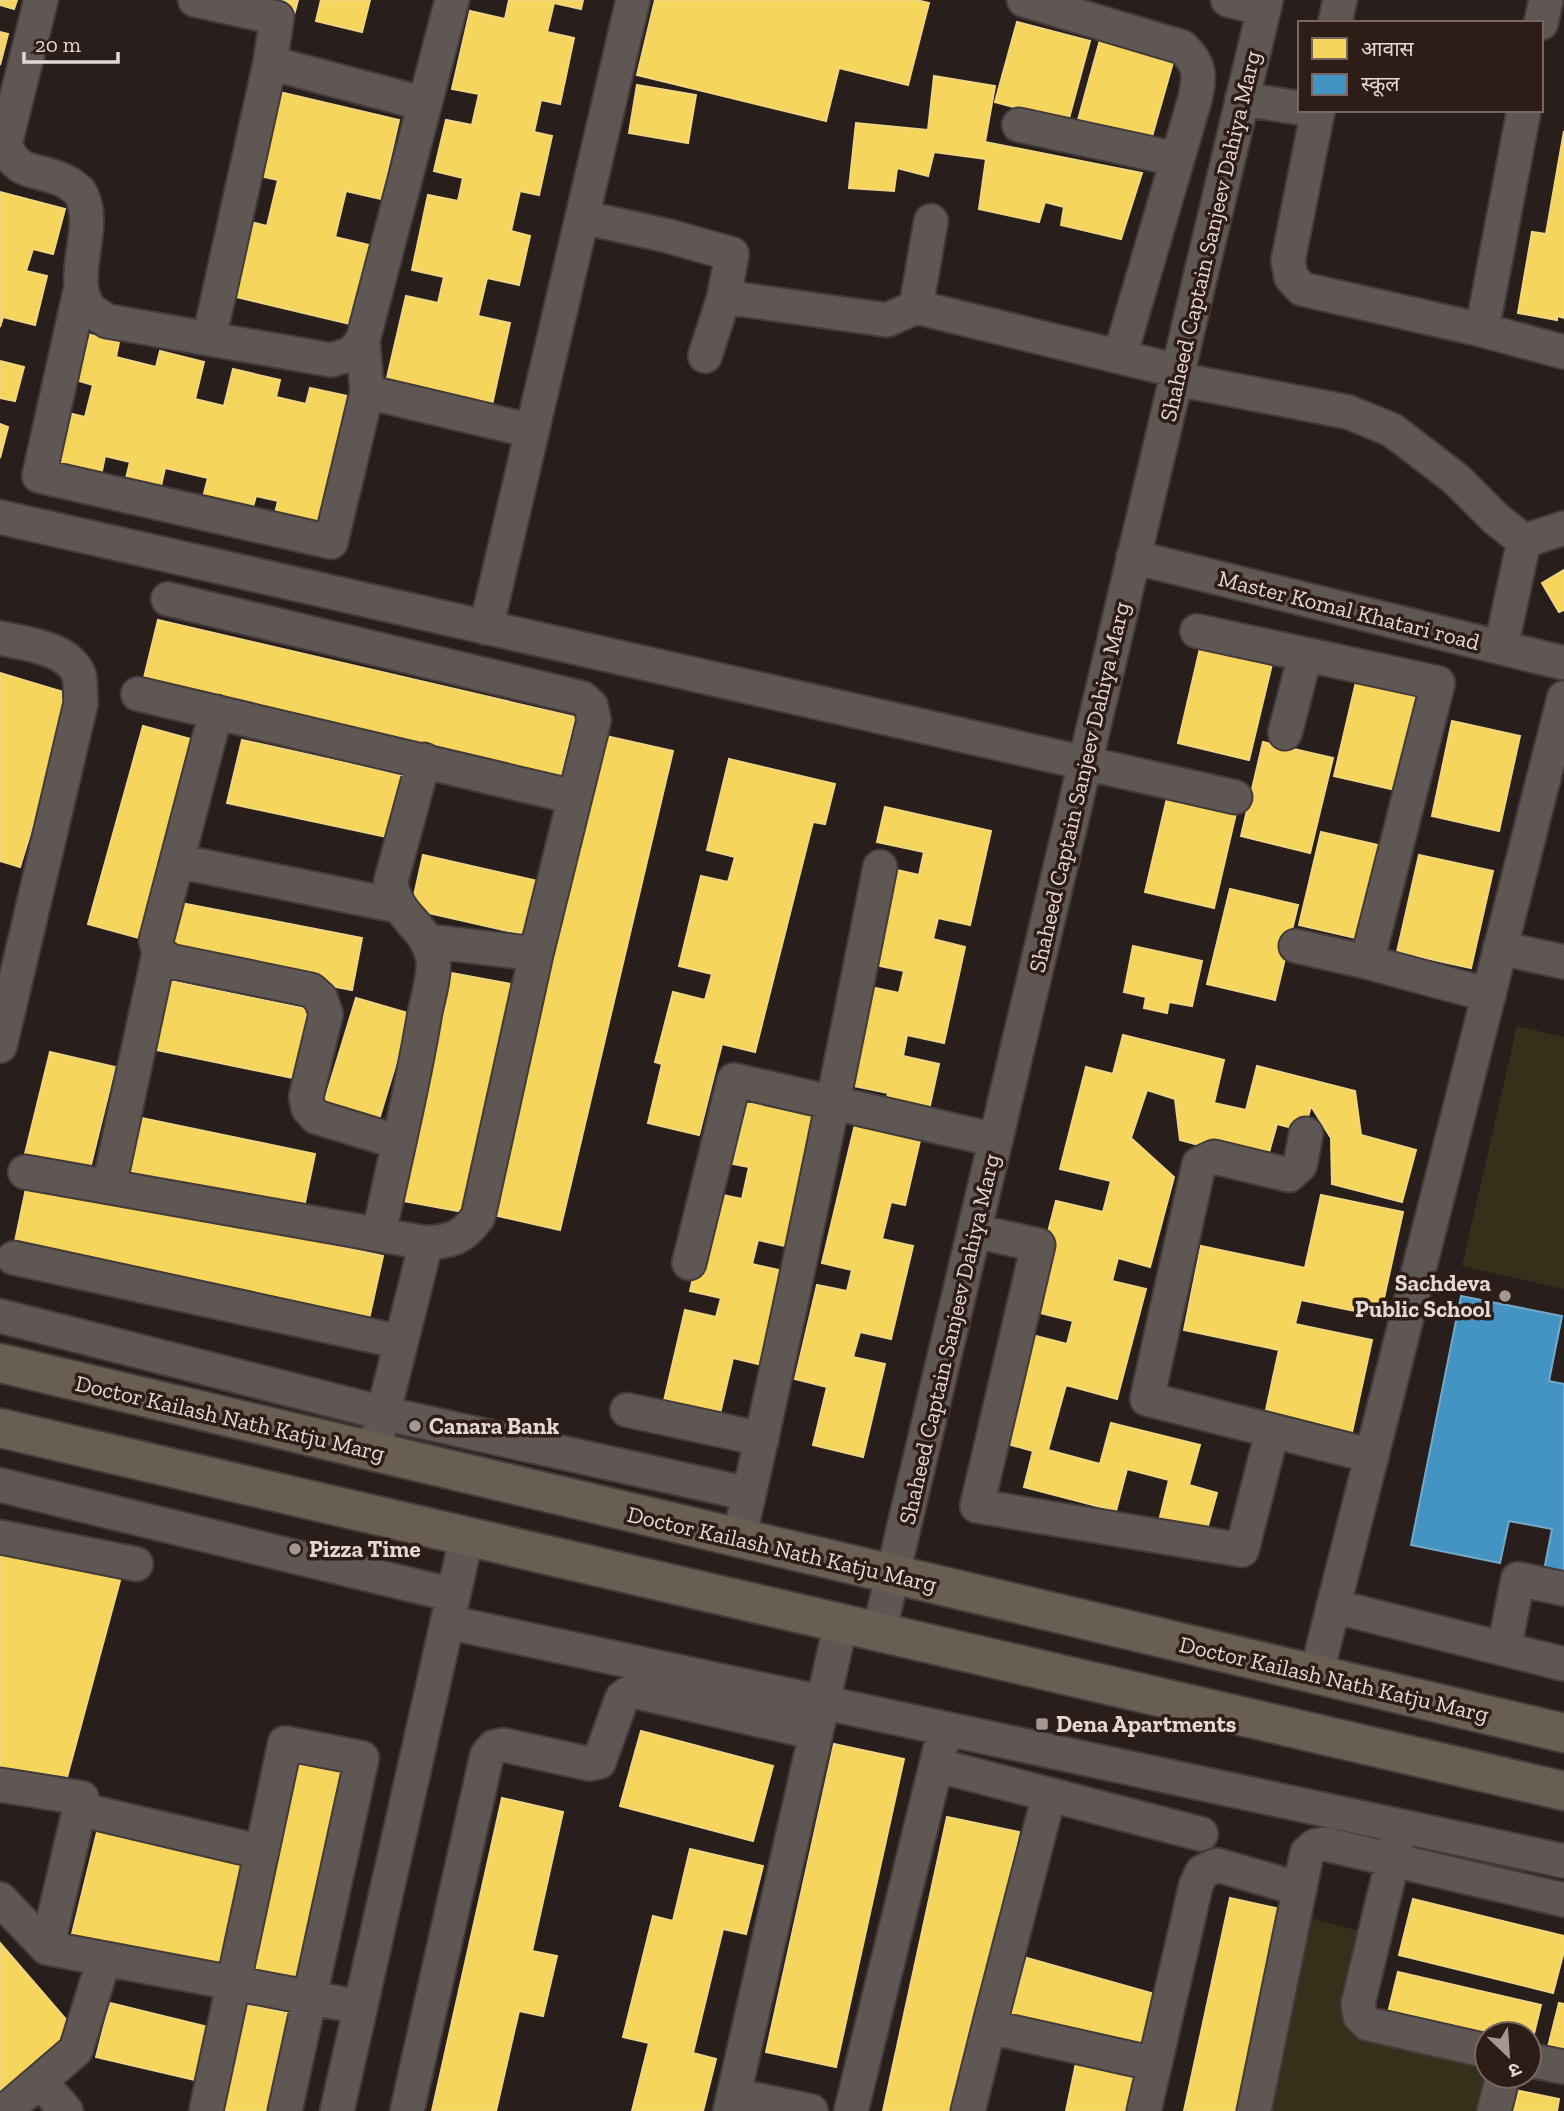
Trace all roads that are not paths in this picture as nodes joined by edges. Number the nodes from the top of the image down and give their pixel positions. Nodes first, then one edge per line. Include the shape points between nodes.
1 (41, 0) edge
2 (195, 0) edge
3 (452, 0) edge
4 (634, 0) edge
5 (1024, 0) edge
6 (1228, 0) edge
7 (1340, 0) edge
8 (1546, 0) edge
9 (1265, 4) edge
10 (1335, 21) edge
11 (1541, 21) edge
12 (270, 63) junction
13 (8, 95) edge
14 (1242, 99) junction
15 (425, 104) junction
16 (1298, 108) edge
17 (1312, 112) edge
18 (1524, 112) edge
19 (1019, 125) dead end
20 (2, 144) edge
21 (1176, 159) junction
22 (582, 217) junction
23 (932, 221) dead end
24 (81, 287) junction
25 (723, 297) junction
26 (916, 307) junction
27 (1482, 330) junction
28 (209, 339) junction
29 (363, 340) junction
30 (1564, 352) edge
31 (705, 356) dead end
32 (1120, 356) junction
33 (1177, 375) junction
34 (368, 392) junction
35 (532, 431) junction
36 (0, 517) edge
37 (1564, 528) edge
38 (1524, 541) junction
39 (1133, 556) junction
40 (168, 599) dead end
41 (486, 628) junction
42 (1197, 631) dead end
43 (0, 638) edge
44 (1501, 647) junction
45 (1305, 656) junction
46 (1564, 663) edge
47 (138, 694) dead end
48 (1564, 698) edge
49 (216, 712) junction
50 (1285, 733) dead end
51 (424, 760) junction
52 (1085, 764) junction
53 (574, 797) junction
54 (1235, 797) dead end
55 (177, 861) junction
56 (880, 867) dead end
57 (398, 906) junction
58 (428, 941) junction
59 (1296, 946) dead end
60 (1500, 948) junction
61 (159, 953) junction
62 (536, 954) junction
63 (1367, 962) junction
64 (1564, 962) edge
65 (1489, 995) junction
66 (0, 1046) edge
67 (834, 1105) junction
68 (1306, 1134) dead end
69 (996, 1140) junction
70 (398, 1142) junction
71 (25, 1171) dead end
72 (109, 1186) junction
73 (974, 1231) junction
74 (379, 1234) junction
75 (426, 1243) junction
76 (13, 1258) dead end
77 (689, 1263) dead end
78 (0, 1316) edge
79 (401, 1342) junction
80 (0, 1363) edge
81 (627, 1410) dead end
82 (383, 1413) junction
83 (0, 1428) edge
84 (1272, 1432) junction
85 (762, 1440) junction
86 (374, 1452) junction
87 (1372, 1456) junction
88 (0, 1485) edge
89 (749, 1494) junction
90 (467, 1535) junction
91 (0, 1537) edge
92 (738, 1538) junction
93 (136, 1564) dead end
94 (893, 1575) junction
95 (1564, 1589) edge
96 (1333, 1606) junction
97 (450, 1608) junction
98 (841, 1623) junction
99 (879, 1632) junction
100 (1504, 1649) junction
101 (1564, 1664) edge
102 (1316, 1675) junction
103 (820, 1718) junction
104 (945, 1729) junction
105 (1564, 1733) edge
106 (936, 1765) junction
107 (0, 1785) edge
108 (1564, 1791) edge
109 (1049, 1795) junction
110 (79, 1809) junction
111 (1401, 1826) junction
112 (1201, 1834) dead end
113 (261, 1852) junction
114 (1392, 1860) junction
115 (1564, 1861) edge
116 (1300, 1889) junction
117 (0, 1899) edge
118 (1564, 1900) edge
119 (47, 1948) junction
120 (104, 1959) junction
121 (232, 1983) junction
122 (310, 1998) junction
123 (360, 2007) junction
124 (989, 2027) junction
125 (1473, 2048) edge
126 (1543, 2063) edge
127 (1155, 2064) junction
128 (1564, 2067) edge
129 (40, 2081) junction
130 (1499, 2090) edge
131 (732, 2103) edge
132 (5, 2111) edge
133 (66, 2111) edge
134 (206, 2111) edge
135 (285, 2111) edge
136 (337, 2111) edge
137 (407, 2111) edge
138 (811, 2111) edge
139 (851, 2111) edge
140 (968, 2111) edge
141 (1144, 2111) edge
142 (1254, 2111) edge
143 (1494, 2111) edge

1 - 13 street
2 - 12 street via 277,18
3 - 15 street
4 - 22 street
5 - 21 street via 1182,47 1191,56 1200,75
6 - 9 street
7 - 10 street
8 - 11 street
9 - 14 street, Shaheed Captain Sanjeev Dahiya Marg
12 - 15 street
12 - 28 street
13 - 20 street
14 - 16 street
14 - 33 street, Shaheed Captain Sanjeev Dahiya Marg
15 - 29 street
17 - 27 street via 1289,261 1291,277 1302,289
18 - 27 street
19 - 21 street
20 - 24 street via 20,167 59,177 78,190 87,215
21 - 32 street
22 - 25 street via 732,254
22 - 35 street
23 - 26 street
24 - 28 street via 90,308 107,321
24 - 34 street via 39,476 331,541
25 - 26 street via 887,320
25 - 31 street
26 - 32 street
27 - 30 street
28 - 29 street via 331,360 351,354
29 - 34 street
32 - 33 street
33 - 38 street via 1348,412 1392,430 1456,479
33 - 39 street, Shaheed Captain Sanjeev Dahiya Marg
34 - 35 street
35 - 41 street
36 - 41 street
37 - 38 street
38 - 44 street
39 - 44 street, Master Komal Khatari road
39 - 52 street, Shaheed Captain Sanjeev Dahiya Marg
40 - 53 street via 582,698 591,706 594,720
41 - 52 street
42 - 45 street
43 - 66 street via 66,657 79,675 81,703
44 - 46 street, Master Komal Khatari road
45 - 50 street
45 - 63 street via 1438,684
47 - 49 street
48 - 60 street
49 - 51 street
49 - 55 street
51 - 53 street
51 - 57 street via 391,881
52 - 54 street
52 - 69 street, Shaheed Captain Sanjeev Dahiya Marg
53 - 62 street
55 - 57 street
55 - 61 street via 156,941
56 - 67 street
57 - 58 street
58 - 62 street
58 - 70 street via 433,962
59 - 63 street
60 - 64 street
60 - 65 street
61 - 70 street via 170,961 311,990 321,999 326,1014 306,1097 308,1108 316,1117
61 - 72 street
62 - 75 street via 478,1217 468,1231 451,1241
63 - 65 street
65 - 87 street
67 - 69 street
67 - 77 street via 734,1080
67 - 85 street
68 - 84 street via 1300,1165 1289,1175 1214,1157 1199,1164 1147,1399
69 - 73 street, Shaheed Captain Sanjeev Dahiya Marg
70 - 74 street
71 - 72 street
72 - 74 street
73 - 84 street via 1038,1245 977,1506 1242,1550
73 - 94 street, Shaheed Captain Sanjeev Dahiya Marg
74 - 75 street
75 - 79 street
76 - 79 street
78 - 82 street
79 - 82 street
80 - 86 main road, Doctor Kailash Nath Katju Marg
81 - 85 street
82 - 86 street
82 - 89 street
83 - 90 main road
84 - 87 street
85 - 89 street
86 - 92 main road, Doctor Kailash Nath Katju Marg
87 - 96 street
88 - 97 street
89 - 92 street
90 - 97 street
90 - 98 main road
91 - 93 street
92 - 94 main road, Doctor Kailash Nath Katju Marg
94 - 99 street, Shaheed Captain Sanjeev Dahiya Marg
94 - 102 main road, Doctor Kailash Nath Katju Marg
95 - 100 street via 1518,1579
96 - 100 street
96 - 102 street
97 - 103 street
97 - 123 street
98 - 99 main road
98 - 103 street
99 - 108 main road
100 - 101 street
102 - 105 main road, Doctor Kailash Nath Katju Marg
103 - 104 street
103 - 131 street
103 - 137 street via 636,1692 622,1698 599,1762 494,1747 486,1755
104 - 106 street
104 - 111 street
106 - 109 street
106 - 139 street
107 - 110 street via 82,1798
109 - 112 street
109 - 124 street
110 - 113 street
110 - 119 street
111 - 114 street
111 - 115 street
113 - 121 street
113 - 122 street via 285,1743 362,1758
114 - 116 street via 1325,1844 1315,1846 1307,1853
114 - 118 street
114 - 125 street via 1358,2004 1360,2016 1368,2024
116 - 127 street via 1217,1865 1202,1872
116 - 142 street
117 - 119 street
119 - 120 street
120 - 121 street
120 - 129 street via 76,2050
121 - 122 street
121 - 134 street
122 - 123 street
122 - 135 street
123 - 136 street
124 - 127 street
124 - 140 street
126 - 128 street
127 - 141 street
129 - 132 street
129 - 133 street
130 - 143 street
131 - 138 street

